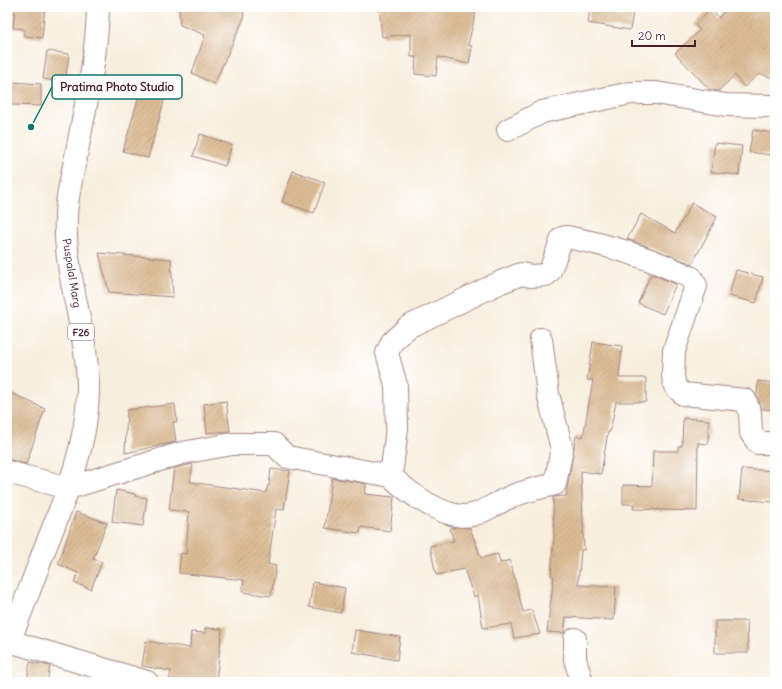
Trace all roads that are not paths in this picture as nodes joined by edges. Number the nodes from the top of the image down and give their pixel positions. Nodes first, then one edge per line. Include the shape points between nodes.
1 (98, 7) edge
2 (775, 106) edge
3 (508, 130) dead end
4 (541, 339) dead end
5 (775, 443) edge
6 (7, 472) edge
7 (391, 476) junction
8 (69, 488) junction
9 (575, 639) dead end
10 (8, 644) edge
11 (147, 682) edge
12 (582, 682) edge

1 - 8 street, Puspalal Marg / F26 via 90,81 66,214 65,239 86,357 88,393 81,445
2 - 3 street via 726,105 656,93 631,93 542,112
4 - 7 street via 548,394 562,449 555,484 531,489 471,515 450,513 428,504
5 - 7 street via 758,443 753,437 749,406 745,400 683,394 675,386 674,351 696,286 692,278 604,244 567,237 562,238 550,271 546,275 521,274 501,282 408,327 392,342 387,353 396,385 397,428
6 - 8 street
7 - 8 street via 287,457 274,444 232,444 182,453
8 - 10 street, Puspalal Marg / F26
9 - 12 street via 575,659
10 - 11 street

